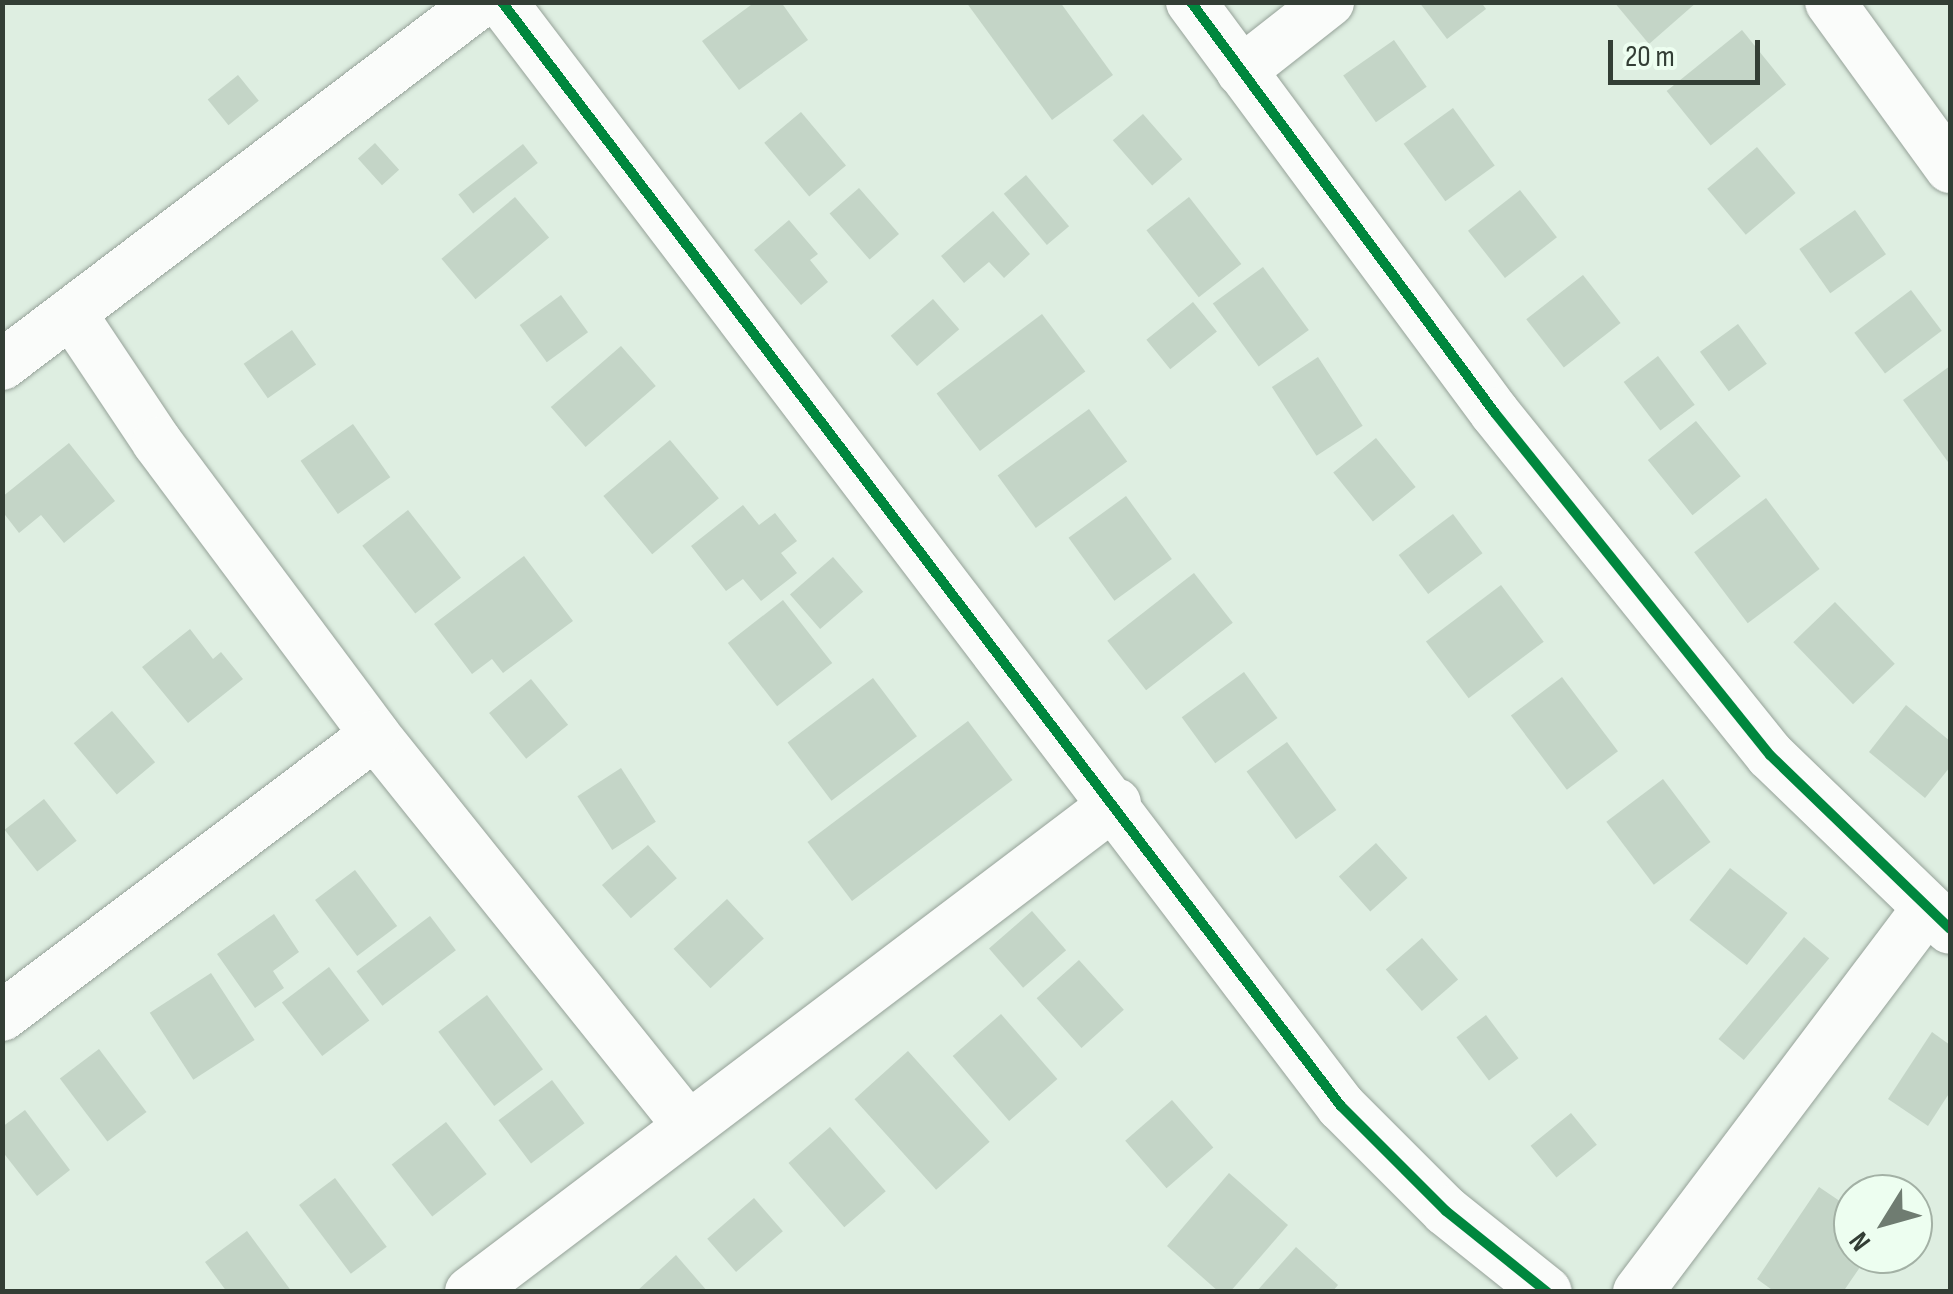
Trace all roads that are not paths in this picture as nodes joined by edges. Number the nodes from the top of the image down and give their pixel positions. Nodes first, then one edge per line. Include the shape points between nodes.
1 (481, 2) edge
2 (502, 2) edge
3 (1191, 2) edge
4 (1329, 2) edge
5 (1830, 2) edge
6 (1240, 71) junction
7 (1950, 168) edge
8 (71, 312) junction
9 (2, 364) edge
10 (374, 735) junction
11 (1116, 803) junction
12 (1938, 920) edge
13 (2, 1016) edge
14 (687, 1124) junction
15 (470, 1292) edge
16 (1548, 1292) edge
17 (1638, 1292) edge

1 - 8 street
2 - 11 street
3 - 6 street
4 - 6 street
5 - 7 street
6 - 12 street via 1495,413 1770,755
8 - 9 street
8 - 10 street via 157,442
10 - 13 street
10 - 14 street
11 - 14 street
11 - 16 street via 1341,1106 1446,1211
12 - 17 street
14 - 15 street

